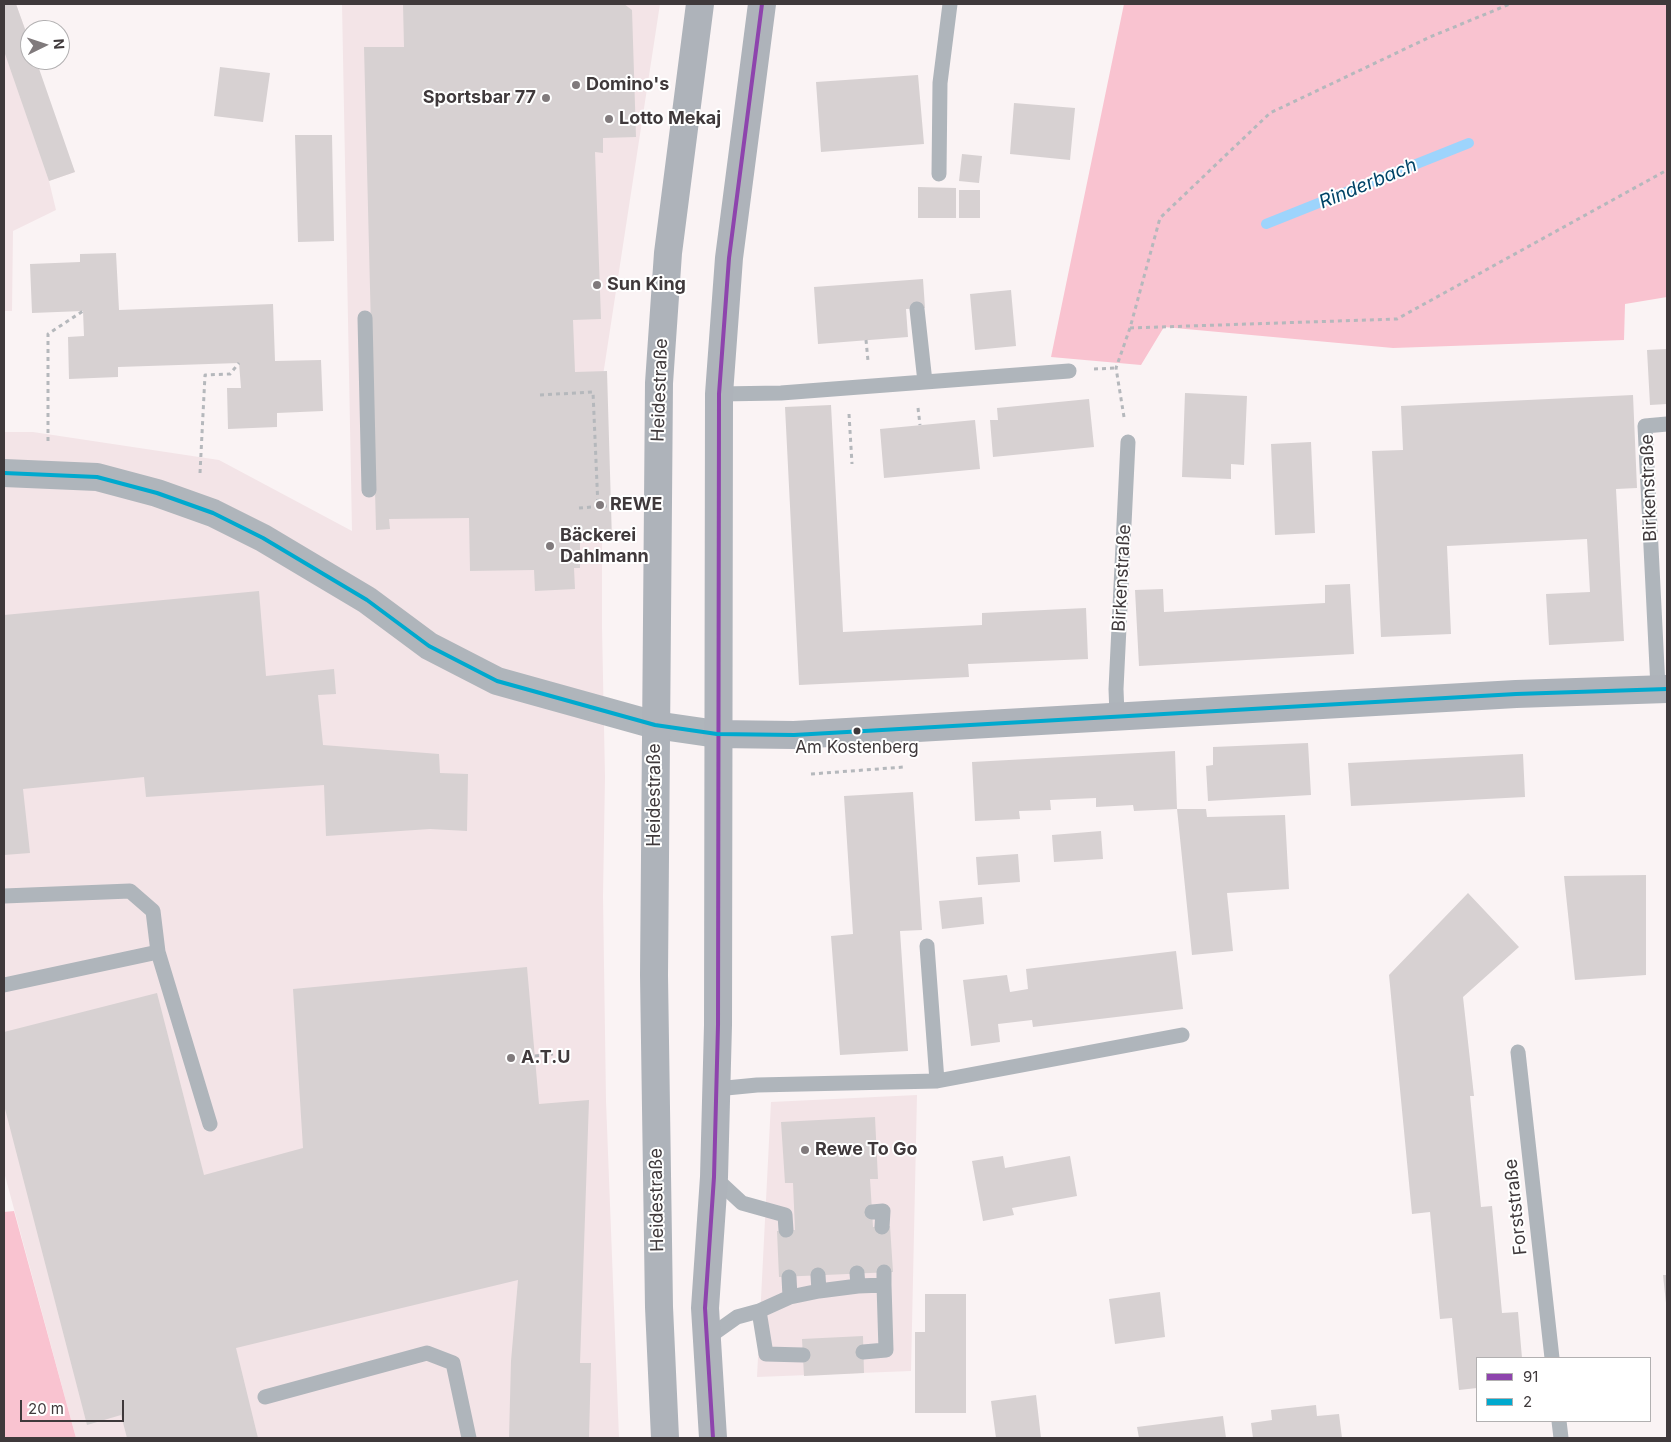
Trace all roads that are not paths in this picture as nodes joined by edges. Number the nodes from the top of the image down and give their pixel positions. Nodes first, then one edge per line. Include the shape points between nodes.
1 (700, 4) edge
2 (762, 4) edge
3 (950, 4) edge
4 (939, 174) dead end
5 (917, 308) dead end
6 (365, 318) dead end
7 (1069, 371) dead end
8 (925, 382) junction
9 (720, 394) junction
10 (1667, 424) edge
11 (1128, 442) road end
12 (4, 473) edge
13 (369, 490) dead end
14 (1660, 570) edge
15 (1663, 689) edge
16 (1117, 715) junction
17 (655, 725) junction
18 (717, 734) junction
19 (4, 896) edge
20 (927, 946) dead end
21 (158, 952) junction
22 (4, 985) edge
23 (1182, 1035) dead end
24 (1518, 1052) dead end
25 (937, 1081) junction
26 (716, 1089) junction
27 (210, 1124) dead end
28 (714, 1177) junction
29 (872, 1212) dead end
30 (882, 1227) dead end
31 (786, 1230) dead end
32 (818, 1275) dead end
33 (789, 1277) dead end
34 (819, 1291) junction
35 (790, 1297) junction
36 (758, 1311) junction
37 (706, 1339) junction
38 (863, 1352) dead end
39 (803, 1355) dead end
40 (1552, 1357) edge
41 (265, 1397) dead end
42 (1559, 1422) edge
43 (469, 1438) edge
44 (665, 1438) edge
45 (713, 1438) edge
46 (1561, 1438) edge

1 - 17 main road, Heidestraße via 668,253 659,383
2 - 9 main road via 728,258
3 - 4 lane via 940,83
5 - 8 lane
6 - 13 lane
7 - 8 lane via 946,375
8 - 9 lane via 781,394
9 - 18 main road
10 - 14 lane, Birkenstraße via 1645,426
11 - 16 lane, Birkenstraße
12 - 17 street via 97,477 157,493 213,513 263,538 367,600 429,646 497,681
14 - 15 lane, Birkenstraße
15 - 16 main road, Birkenstraße
16 - 18 main road, Birkenstraße via 794,734
17 - 18 street
17 - 44 main road, Heidestraße via 656,1114
18 - 26 main road via 720,820
19 - 21 lane via 130,891 153,911
20 - 25 lane
21 - 22 lane
21 - 27 lane
23 - 25 lane
24 - 40 lane, Forststraße
25 - 26 lane via 757,1085
26 - 28 main road
28 - 31 lane via 742,1203 790,1215
28 - 37 main road via 705,1308
29 - 30 lane via 882,1212
32 - 34 lane
33 - 35 lane
34 - 35 lane
34 - 38 lane via 858,1280 884,1279 886,1350
35 - 36 lane
36 - 37 lane via 737,1317
36 - 39 lane via 766,1354
37 - 45 main road
41 - 43 lane via 427,1353 452,1363
42 - 46 lane

